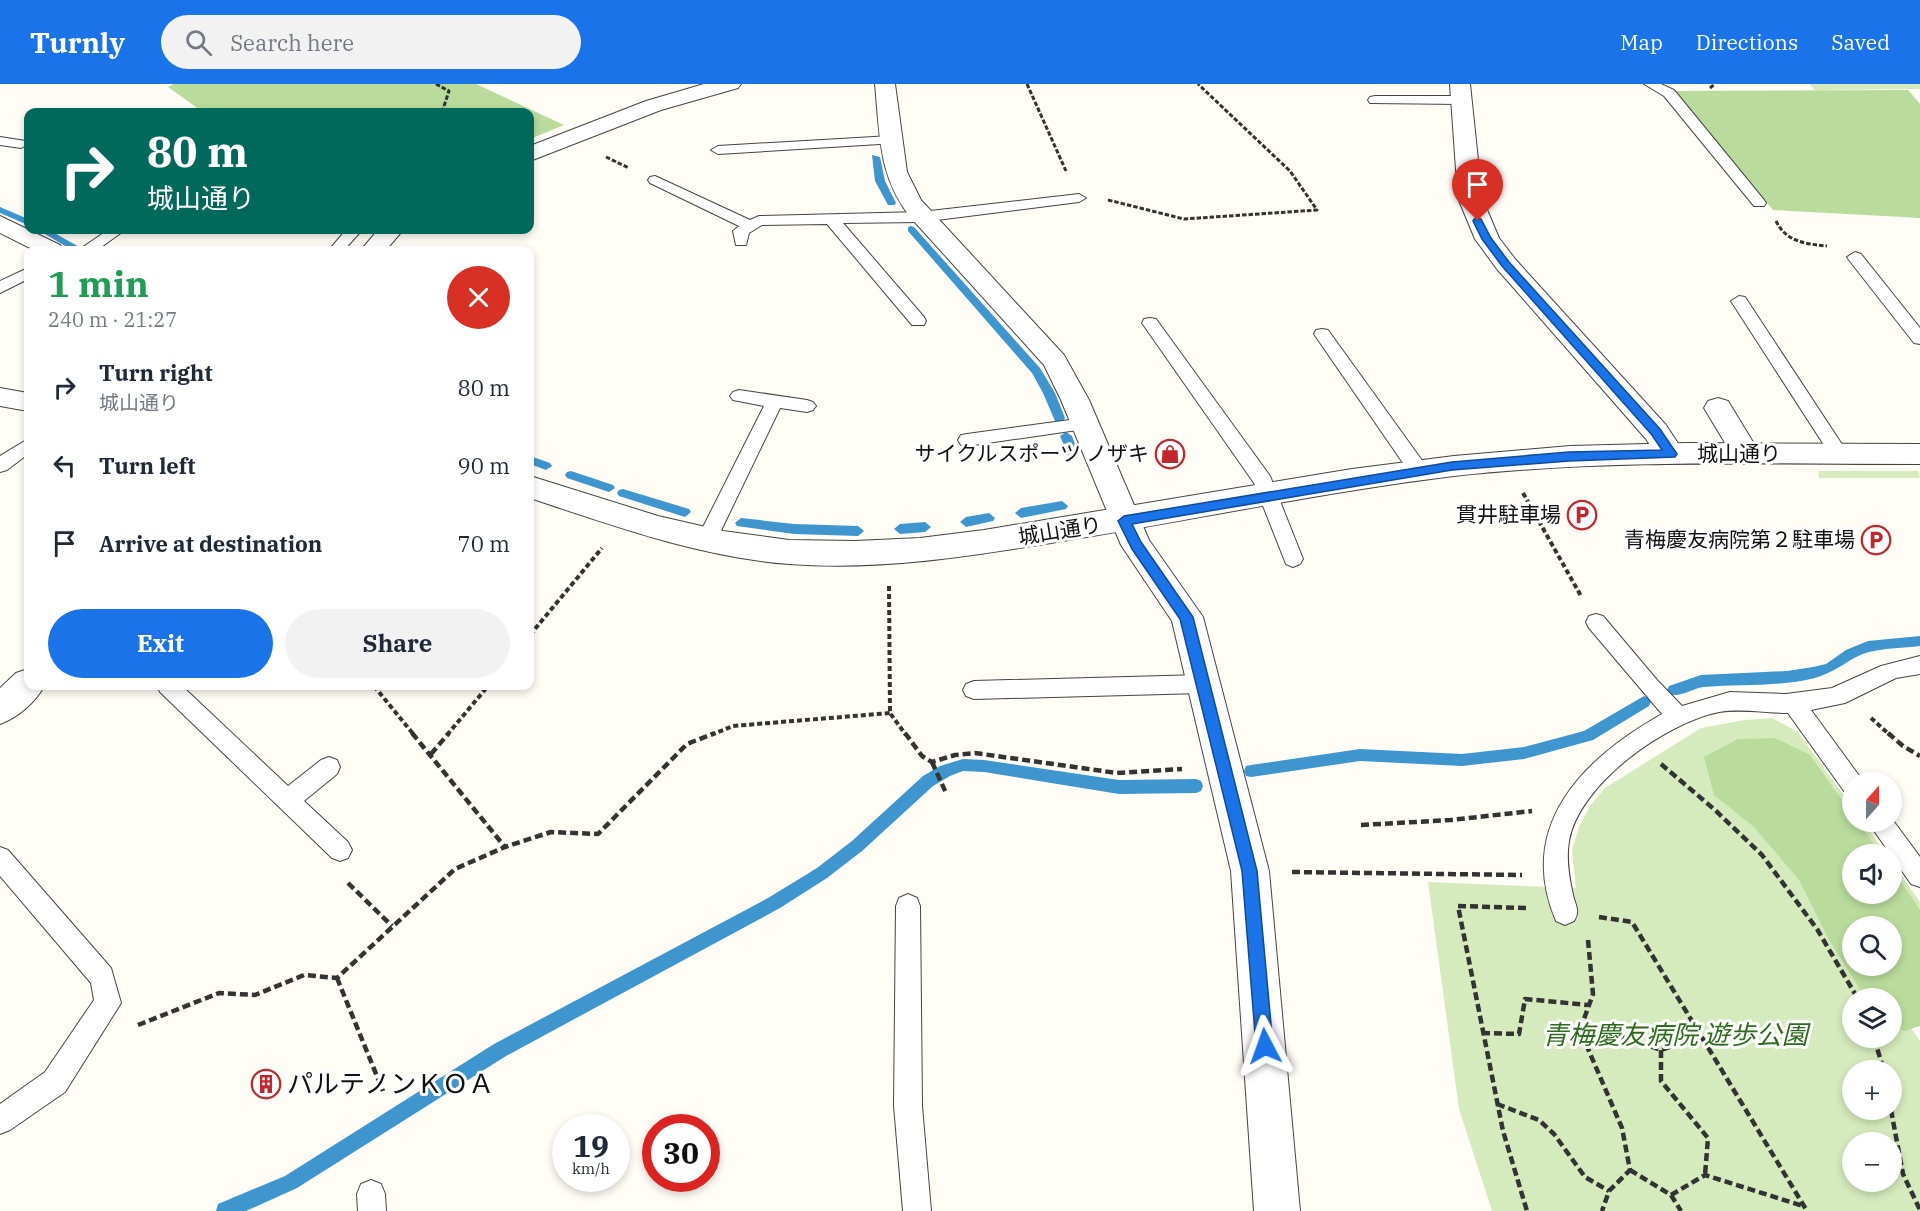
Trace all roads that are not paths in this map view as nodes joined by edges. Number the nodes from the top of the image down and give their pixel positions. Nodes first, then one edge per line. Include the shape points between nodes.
1 (730, 84) edge
2 (885, 84) edge
3 (1650, 84) edge
4 (1460, 92) edge
5 (1375, 100) dead end
6 (891, 140) junction
7 (0, 141) edge
8 (21, 144) dead end
9 (752, 148) junction
10 (718, 150) dead end
11 (534, 152) edge
12 (752, 165) dead end
13 (655, 180) road end
14 (1079, 198) road end
15 (1759, 203) road end
16 (921, 217) junction
17 (831, 219) junction
18 (0, 223) edge
19 (751, 226) junction
20 (111, 234) edge
21 (350, 234) edge
22 (387, 234) edge
23 (741, 242) dead end
24 (43, 246) edge
25 (94, 246) edge
26 (340, 246) edge
27 (377, 246) edge
28 (1855, 256) road end
29 (24, 275) edge
30 (0, 288) edge
31 (1739, 301) dead end
32 (918, 321) dead end
33 (1150, 323) dead end
34 (1322, 334) dead end
35 (1920, 339) edge
36 (739, 396) dead end
37 (0, 398) edge
38 (24, 401) edge
39 (775, 401) junction
40 (807, 406) dead end
41 (1718, 408) dead end
42 (1085, 424) junction
43 (967, 440) dead end
44 (24, 448) edge
45 (1671, 454) junction
46 (1746, 454) junction
47 (1839, 454) junction
48 (1920, 454) edge
49 (0, 465) edge
50 (1419, 471) junction
51 (534, 488) edge
52 (1268, 496) junction
53 (1124, 521) junction
54 (706, 540) junction
55 (1293, 559) dead end
56 (1596, 622) road end
57 (1920, 665) edge
58 (1202, 684) junction
59 (24, 687) edge
60 (172, 690) edge
61 (974, 690) dead end
62 (1794, 705) junction
63 (0, 709) edge
64 (1679, 717) junction
65 (329, 767) dead end
66 (1843, 772) edge
67 (288, 800) junction
68 (1887, 832) edge
69 (340, 850) road end
70 (0, 858) edge
71 (1920, 876) edge
72 (908, 906) dead end
73 (1565, 913) road end
74 (0, 1120) edge
75 (917, 1211) edge
76 (1277, 1211) edge

1 - 11 street via 663,101
2 - 6 street
3 - 15 lane via 1669,93
4 - 5 lane
4 - 45 street via 1470,198 1487,239
6 - 9 lane
6 - 16 street via 901,186
7 - 8 lane
9 - 10 lane
9 - 12 lane
13 - 19 lane
14 - 16 lane
16 - 17 lane
16 - 42 street via 1055,361
17 - 19 lane via 759,221
17 - 32 lane
18 - 24 street
19 - 23 lane via 741,231
20 - 25 lane
21 - 26 lane
22 - 27 street
28 - 35 lane
29 - 30 lane
31 - 47 lane
33 - 52 lane via 1263,481
34 - 50 lane
36 - 39 lane
37 - 38 street
39 - 40 lane
39 - 54 lane
41 - 46 street
42 - 43 lane
42 - 53 street
44 - 49 lane
45 - 46 street, 城山通り
45 - 50 street, 城山通り via 1569,456
46 - 47 street, 城山通り
47 - 48 street, 城山通り
50 - 52 street, 城山通り
51 - 54 street, 城山通り
52 - 53 street, 城山通り
52 - 55 lane
53 - 54 street, 城山通り via 938,549 889,552 788,552
53 - 58 street via 1136,545 1187,617
56 - 64 lane
57 - 62 lane via 1898,667 1844,694
58 - 61 lane
58 - 76 street via 1250,871
59 - 63 street
60 - 67 lane
62 - 64 lane via 1720,703
62 - 66 lane
64 - 73 lane via 1635,742 1588,781 1568,807 1558,837 1556,876
65 - 67 lane
67 - 69 lane
68 - 71 lane
70 - 74 lane via 102,977 108,1003 55,1082
72 - 75 lane via 908,1106

